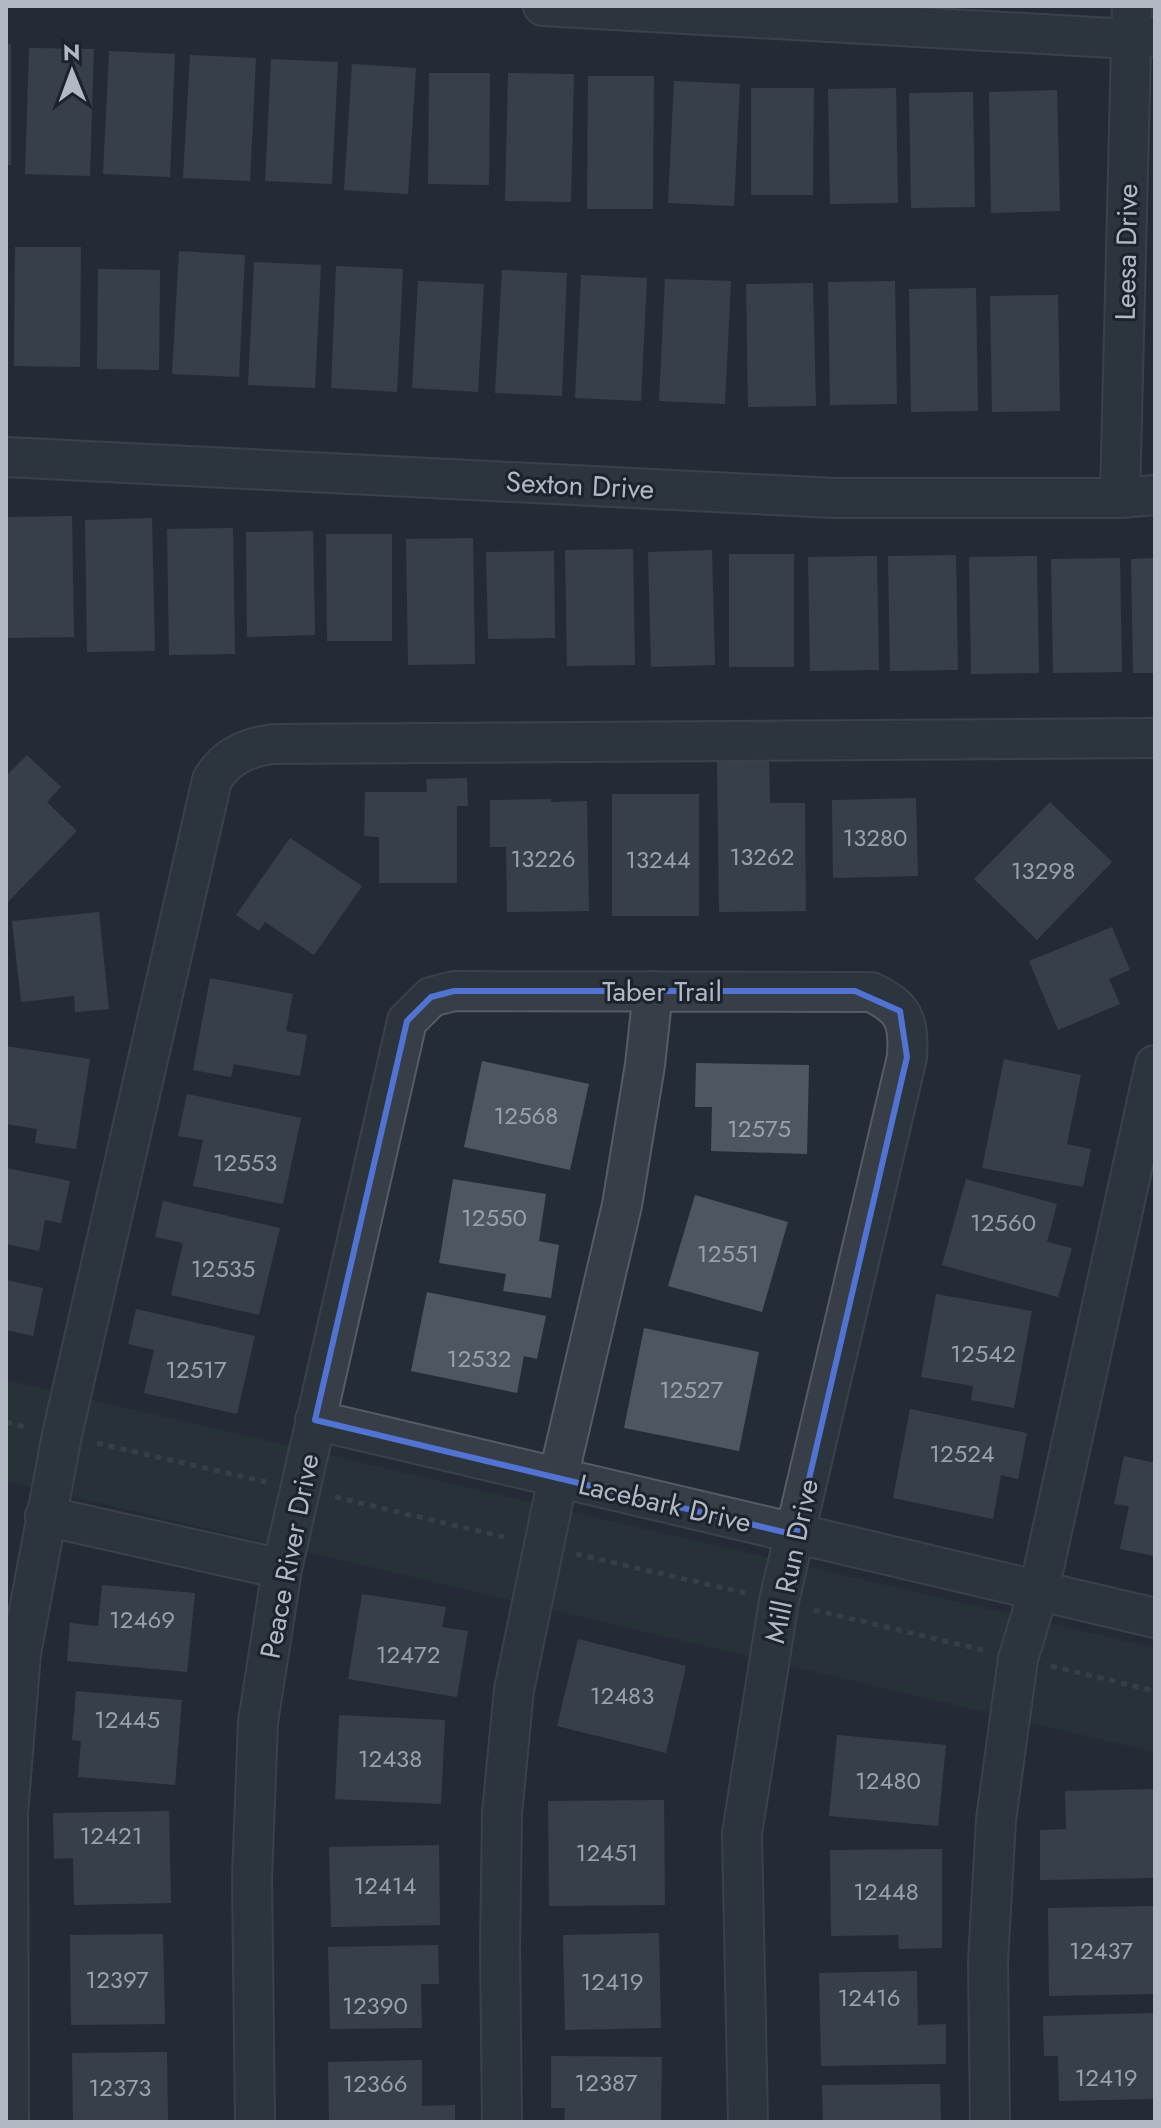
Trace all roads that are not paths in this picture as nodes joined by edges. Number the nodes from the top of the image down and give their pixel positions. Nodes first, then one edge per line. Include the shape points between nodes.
1 (543, 6) edge
2 (1139, 28) edge
3 (6, 457) edge
4 (1137, 497) edge
5 (1155, 738) edge
6 (653, 991) junction
7 (421, 1004) joint
8 (900, 1011) joint
9 (1155, 1065) edge
10 (315, 1420) junction
11 (558, 1478) junction
12 (45, 1516) junction
13 (796, 1535) junction
14 (282, 1569) junction
15 (1039, 1590) junction
16 (1155, 1618) edge
17 (9, 2122) edge
18 (255, 2122) edge
19 (502, 2122) edge
20 (748, 2122) edge
21 (990, 2122) edge

1 - 2 street
2 - 4 street, Leesa Drive
3 - 4 street, Sexton Drive via 835,498
5 - 12 street via 274,744 254,746 233,757 212,780
6 - 7 street, Taber Trail via 454,991
6 - 8 street, Taber Trail via 871,992
6 - 11 street via 622,1205
7 - 10 street, Peace River Drive via 407,1021
8 - 13 street, Mill Run Drive via 906,1022 907,1057
9 - 15 street
10 - 11 street, Lacebark Drive
10 - 14 street, Peace River Drive
11 - 13 street, Lacebark Drive
11 - 19 street via 514,1690 505,1763
12 - 14 street
12 - 17 street via 21,1653 8,1813
13 - 15 street, Lacebark Drive
13 - 20 street, Mill Run Drive via 779,1601 742,1833
14 - 18 street, Peace River Drive via 258,1722 252,1878
15 - 16 street, Lacebark Drive
15 - 21 street via 1018,1659 996,1820 988,1962

